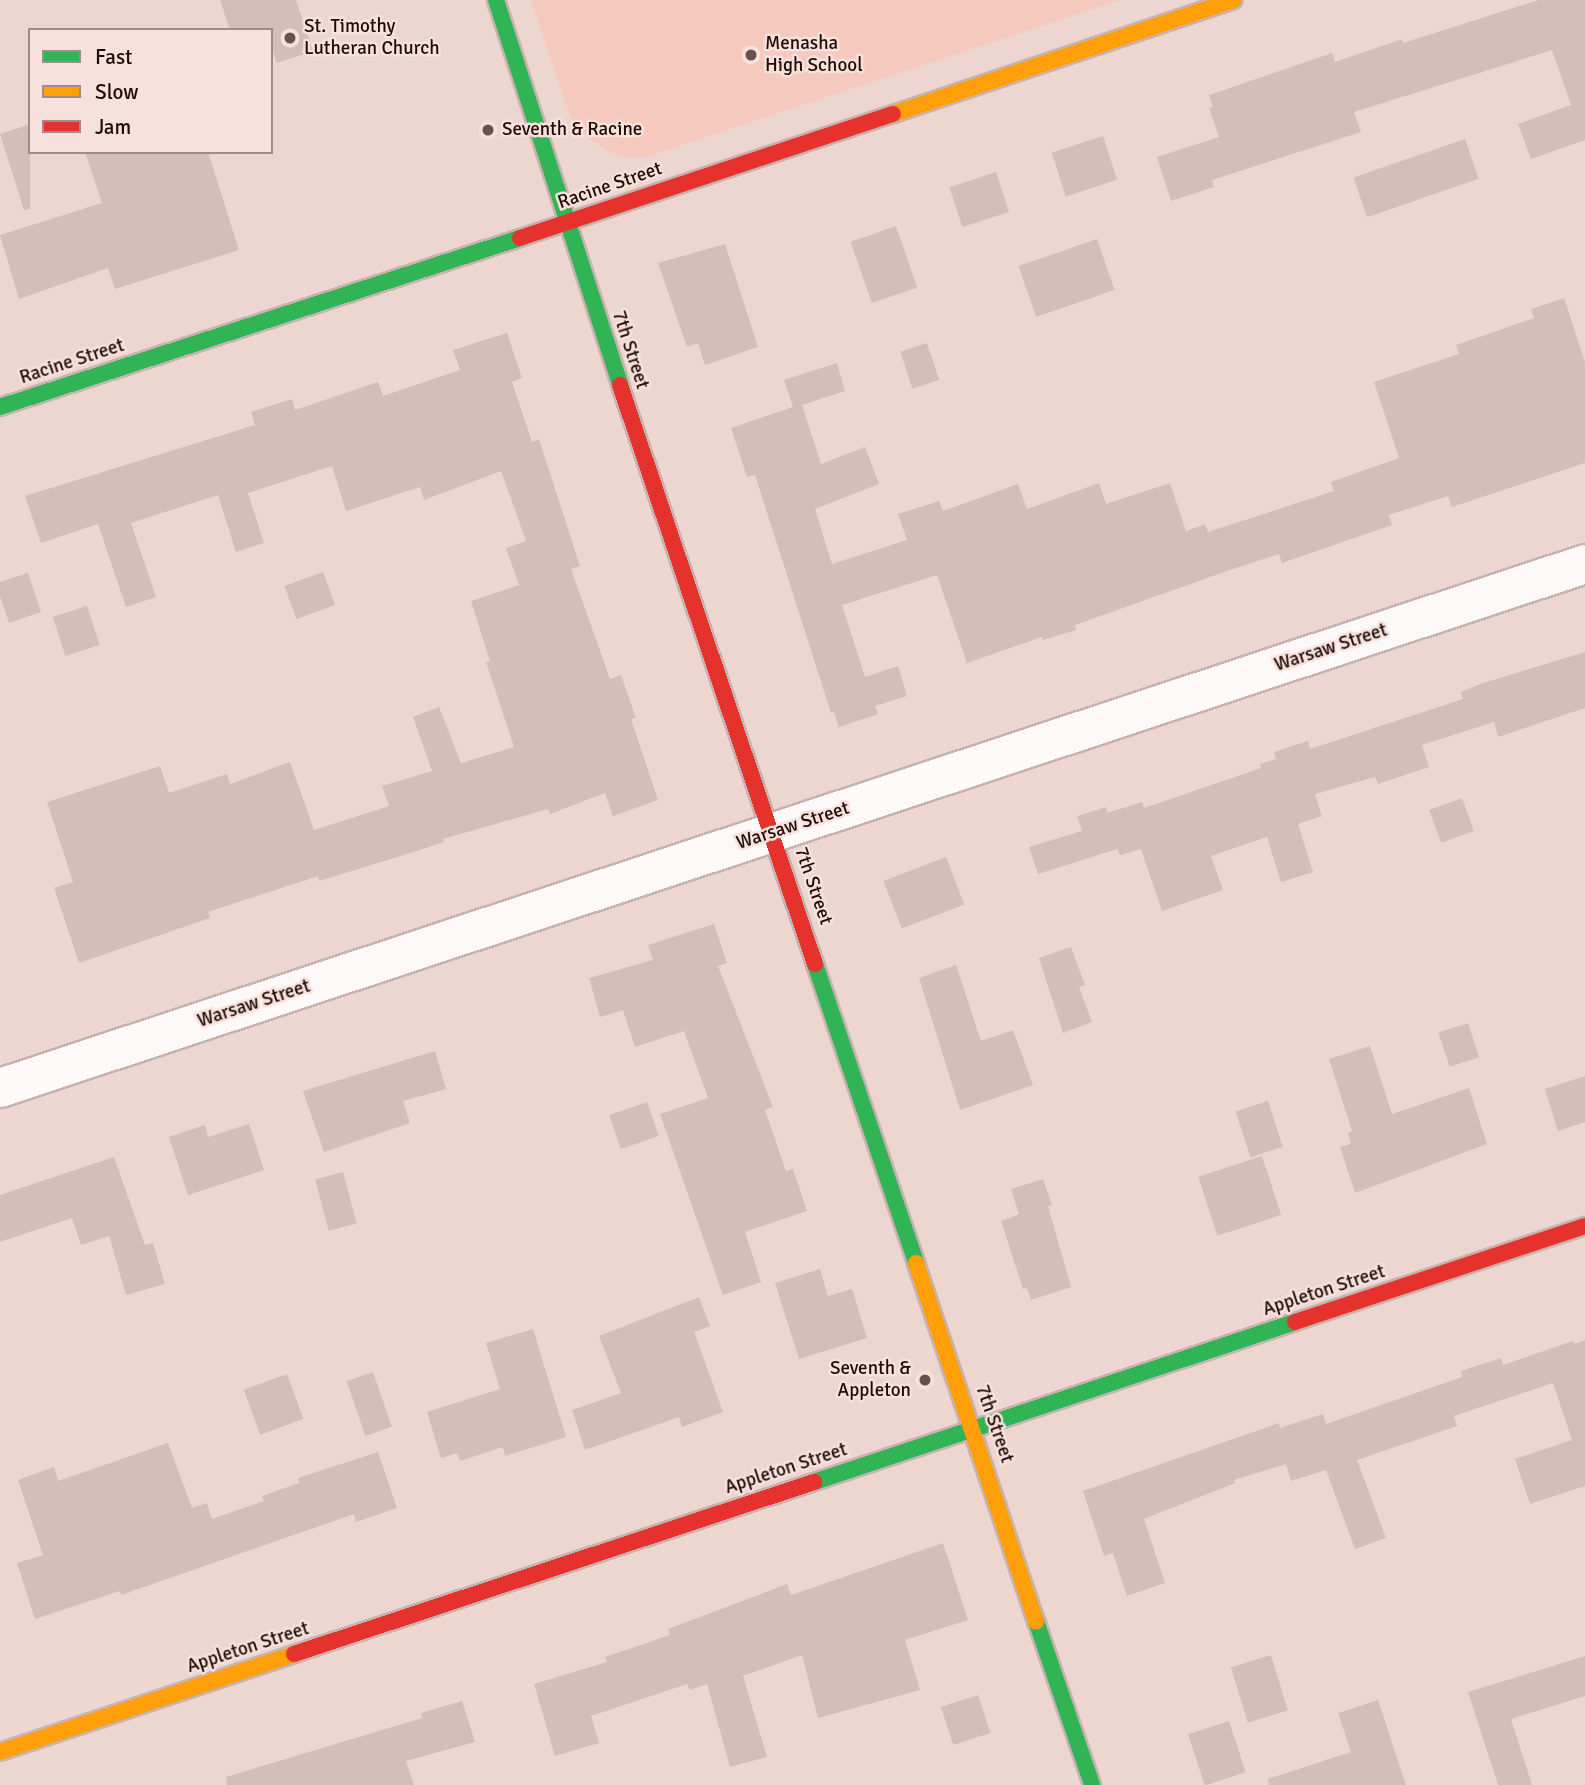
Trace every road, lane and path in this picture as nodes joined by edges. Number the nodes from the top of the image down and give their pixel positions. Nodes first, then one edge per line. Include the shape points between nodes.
1 (496, 0) edge
2 (1233, 0) edge
3 (566, 223) junction
4 (0, 407) edge
5 (1585, 564) edge
6 (773, 833) junction
7 (0, 1088) edge
8 (1585, 1226) edge
9 (974, 1429) junction
10 (0, 1752) edge
11 (1092, 1785) edge

1 - 3 street, 7th Street
2 - 3 street, Racine Street
3 - 4 street, Racine Street
3 - 6 street, 7th Street
5 - 6 street, Warsaw Street
6 - 7 street, Warsaw Street
6 - 9 street, 7th Street
8 - 9 street, Appleton Street
9 - 10 street, Appleton Street
9 - 11 street, 7th Street

